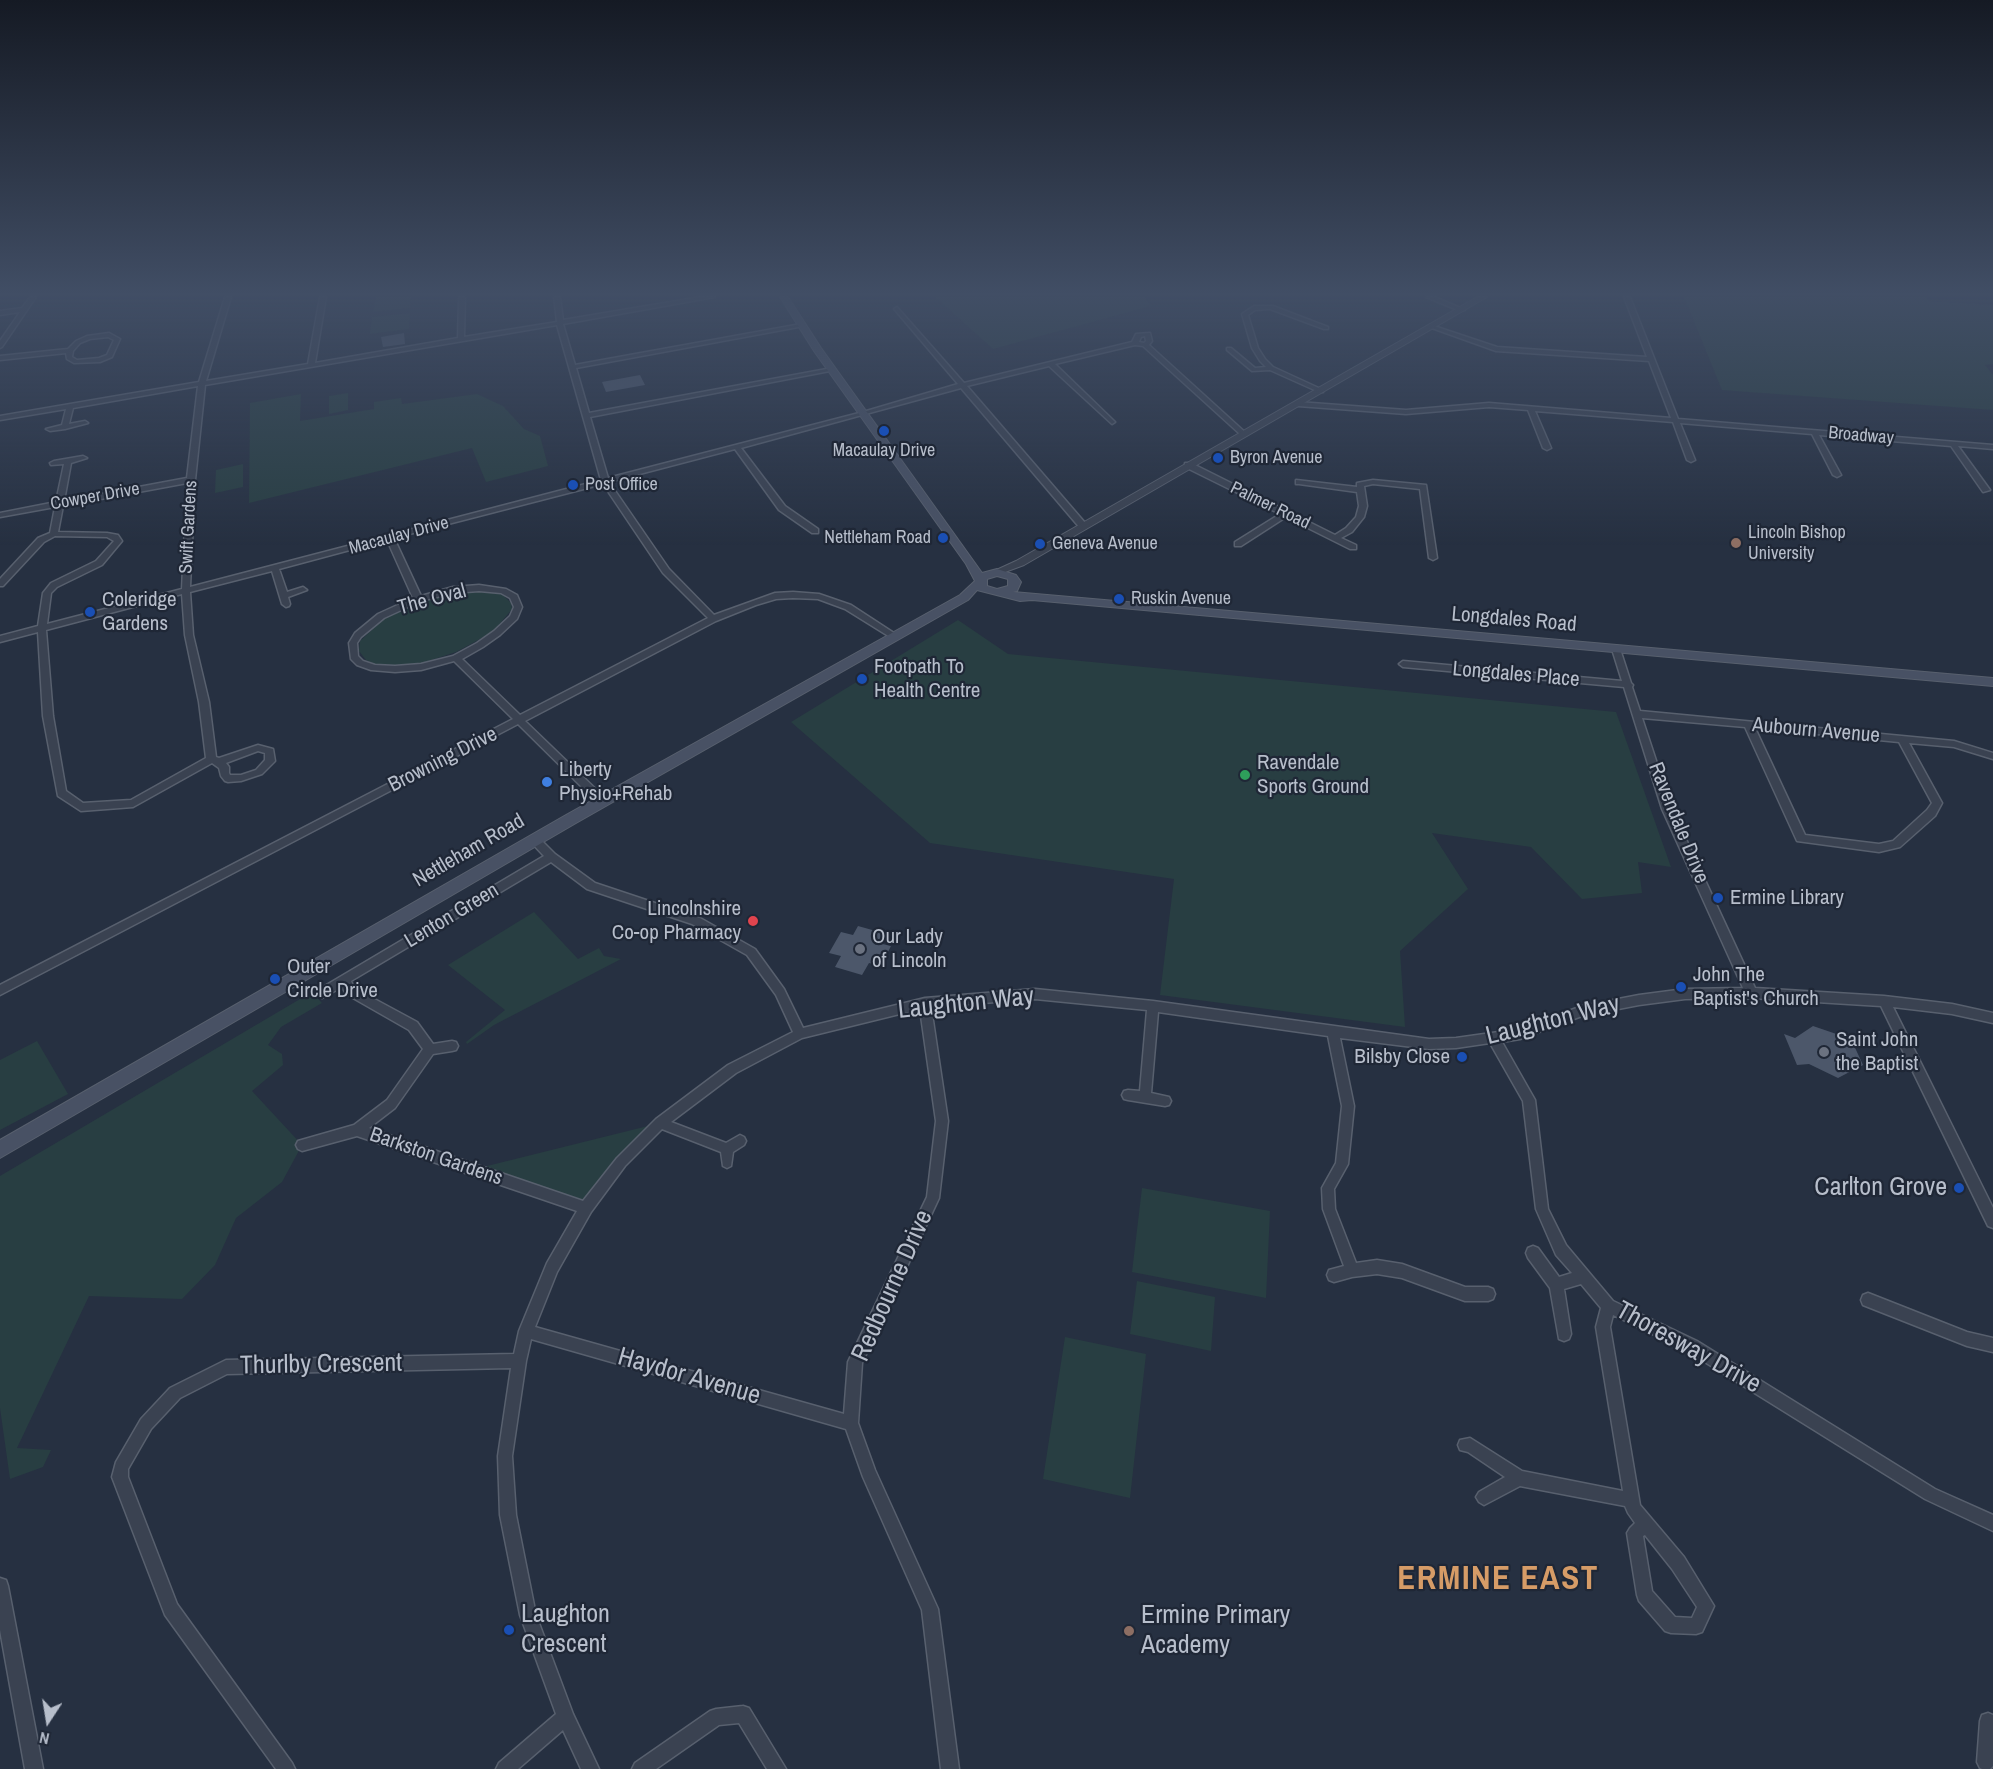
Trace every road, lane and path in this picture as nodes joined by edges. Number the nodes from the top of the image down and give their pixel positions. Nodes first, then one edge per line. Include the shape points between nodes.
1 (203, 380) edge
2 (223, 380) edge
3 (576, 380) edge
4 (777, 380) edge
5 (840, 380) edge
6 (957, 380) edge
7 (990, 380) edge
8 (1067, 380) edge
9 (1183, 380) edge
10 (1296, 380) edge
11 (1341, 380) edge
12 (1659, 380) edge
13 (202, 383) junction
14 (963, 386) junction
15 (1321, 391) junction
16 (1298, 404) junction
17 (70, 406) junction
18 (1531, 409) junction
19 (865, 414) junction
20 (586, 416) junction
21 (0, 418) edge
22 (1674, 420) junction
23 (1112, 422) dead end
24 (85, 423) dead end
25 (65, 427) junction
26 (50, 429) dead end
27 (1814, 432) junction
28 (1243, 434) junction
29 (1953, 444) junction
30 (737, 447) junction
31 (1993, 447) edge
32 (1547, 448) dead end
33 (83, 458) dead end
34 (1691, 460) dead end
35 (68, 461) junction
36 (54, 463) dead end
37 (1188, 465) junction
38 (1837, 475) dead end
39 (190, 480) junction
40 (605, 481) junction
41 (1299, 482) dead end
42 (1360, 490) junction
43 (1986, 490) dead end
44 (60, 504) junction
45 (1286, 513) junction
46 (0, 515) edge
47 (1083, 526) junction
48 (815, 531) dead end
49 (54, 534) junction
50 (390, 538) junction
51 (1336, 538) junction
52 (1238, 544) dead end
53 (1353, 547) dead end
54 (1433, 558) dead end
55 (1020, 563) junction
56 (972, 564) junction
57 (275, 568) junction
58 (996, 572) junction
59 (4, 575) edge
60 (980, 581) junction
61 (1015, 581) junction
62 (0, 584) edge
63 (303, 590) dead end
64 (186, 591) junction
65 (998, 593) junction
66 (1032, 596) junction
67 (964, 597) junction
68 (418, 599) junction
69 (713, 619) junction
70 (42, 628) junction
71 (892, 635) junction
72 (0, 639) edge
73 (1617, 649) junction
74 (456, 658) junction
75 (1403, 664) dead end
76 (1993, 682) edge
77 (1629, 685) junction
78 (1638, 714) junction
79 (520, 720) junction
80 (1749, 724) junction
81 (1902, 738) junction
82 (1993, 756) edge
83 (215, 760) junction
84 (602, 801) junction
85 (534, 840) junction
86 (551, 857) junction
87 (345, 980) junction
88 (0, 990) edge
89 (322, 993) dead end
90 (1751, 993) junction
91 (1884, 1001) junction
92 (925, 1003) junction
93 (1154, 1006) junction
94 (1993, 1018) edge
95 (1333, 1032) junction
96 (800, 1034) junction
97 (1494, 1039) junction
98 (452, 1046) dead end
99 (429, 1049) junction
100 (1128, 1095) dead end
101 (1145, 1098) junction
102 (1165, 1101) dead end
103 (660, 1123) junction
104 (357, 1130) junction
105 (740, 1141) dead end
106 (302, 1145) dead end
107 (0, 1150) edge
108 (585, 1208) junction
109 (1993, 1222) edge
110 (1533, 1253) dead end
111 (1352, 1270) junction
112 (1334, 1275) dead end
113 (1584, 1276) junction
114 (1556, 1285) junction
115 (1488, 1294) dead end
116 (1868, 1300) dead end
117 (1608, 1306) junction
118 (526, 1331) junction
119 (1564, 1334) dead end
120 (1993, 1345) edge
121 (519, 1361) junction
122 (851, 1423) junction
123 (1465, 1446) dead end
124 (1519, 1478) junction
125 (1484, 1497) dead end
126 (1632, 1500) junction
127 (1993, 1523) edge
128 (1646, 1524) junction
129 (0, 1586) edge
130 (566, 1717) junction
131 (1988, 1721) dead end
132 (1990, 1744) edge
133 (1986, 1762) dead end
134 (34, 1769) edge
135 (286, 1769) edge
136 (505, 1769) edge
137 (590, 1769) edge
138 (641, 1769) edge
139 (777, 1769) edge
140 (950, 1769) edge

1 - 13 street, Swift Gardens
2 - 13 street
3 - 20 street
4 - 20 street
5 - 19 main road
6 - 14 street
7 - 14 street, Macaulay Drive
8 - 23 street
9 - 28 street, Macaulay Drive
10 - 15 street
11 - 15 street
12 - 22 street
13 - 17 street
13 - 39 street, Swift Gardens
14 - 19 street, Macaulay Drive
14 - 47 street
15 - 16 street
16 - 18 street, Broadway via 1406,412 1489,405
16 - 28 street
17 - 21 street
17 - 25 street
18 - 22 street, Broadway
18 - 32 street
19 - 30 street, Macaulay Drive
19 - 56 main road
20 - 40 street
22 - 27 street, Broadway
22 - 34 street
24 - 25 street
25 - 26 street
27 - 29 street, Broadway
27 - 38 street
28 - 37 street
29 - 31 street, Broadway
29 - 43 street
30 - 40 street, Macaulay Drive
30 - 48 street via 782,508
33 - 35 street
35 - 36 street
35 - 44 street
37 - 45 street, Palmer Road
37 - 47 street
39 - 44 street, Cowper Drive
39 - 64 street, Swift Gardens
40 - 50 street, Macaulay Drive
40 - 69 street via 666,571
41 - 42 street
42 - 51 street via 1360,517
42 - 54 street via 1360,485 1373,482 1424,487
44 - 46 street, Cowper Drive
44 - 49 street
45 - 51 street, Palmer Road
45 - 52 street
47 - 55 street
49 - 59 street via 41,540
49 - 70 street via 107,535 118,541 99,563 54,585 46,593
50 - 57 street, Macaulay Drive
50 - 68 street
51 - 53 street, Palmer Road
55 - 58 street
55 - 61 street
56 - 58 main road
56 - 60 main road
57 - 63 street via 285,600
57 - 64 street, Macaulay Drive
58 - 60 main road, Nettleham Road
58 - 61 main road via 1008,574
59 - 62 street
60 - 65 main road via 983,589
60 - 67 main road, Nettleham Road
61 - 65 main road via 1013,588
61 - 66 main road
64 - 70 street, Macaulay Drive
64 - 83 street, Swift Gardens via 189,635
65 - 66 main road, Longdales Road
65 - 67 main road, Nettleham Road
66 - 73 main road, Longdales Road
67 - 71 main road, Nettleham Road
68 - 74 street, The Oval via 479,588 503,591 514,597 518,607 514,616 489,639
68 - 74 street, The Oval via 381,616 358,635 353,643 354,657 374,668 396,669
69 - 71 street, Browning Drive via 775,596 807,596 848,607
69 - 79 street, Browning Drive
70 - 72 street, Macaulay Drive
70 - 83 street via 48,716 60,793 81,807 133,803
71 - 84 main road, Nettleham Road
73 - 76 main road, Longdales Road
73 - 77 street, Ravendale Drive
74 - 79 street
75 - 77 street, Longdales Place
77 - 78 street, Ravendale Drive
78 - 80 street, Aubourn Avenue
78 - 90 street, Ravendale Drive via 1667,809
79 - 84 street
79 - 88 street, Browning Drive
80 - 81 street, Aubourn Avenue
80 - 81 street via 1801,838 1879,848 1896,844 1937,803
81 - 82 street, Aubourn Avenue via 1960,745
83 - 83 street via 258,748 270,751 270,761 259,772 242,778 228,779 224,766
84 - 85 main road, Nettleham Road
85 - 86 street
85 - 107 main road, Nettleham Road
86 - 87 street, Lenton Green
86 - 96 street via 591,886 696,921 751,952 780,992
87 - 89 street, Lenton Green
87 - 99 street via 350,991 413,1026
90 - 91 street, Laughton Way
90 - 97 street, Laughton Way via 1639,999 1582,1011 1520,1034
91 - 94 street, Laughton Way
91 - 109 street
92 - 93 street, Laughton Way via 1035,994
92 - 96 street, Laughton Way
92 - 122 street, Redbourne Drive via 942,1121 933,1198 855,1362
93 - 95 street, Laughton Way
93 - 101 street
95 - 97 street, Laughton Way via 1429,1044
95 - 111 street via 1348,1107 1342,1164 1328,1188 1332,1219
96 - 103 street, Laughton Way via 732,1069
97 - 113 street, Thoresway Drive via 1529,1100 1542,1209 1561,1250
98 - 99 street
99 - 104 street, Barkston Gardens via 392,1104
100 - 101 street
101 - 102 street
103 - 105 street via 727,1155
103 - 108 street, Laughton Way via 621,1162
104 - 106 street
104 - 108 street, Barkston Gardens
108 - 118 street, Laughton Way via 552,1268
110 - 114 street
111 - 112 street
111 - 115 street via 1377,1267 1402,1271 1465,1294
113 - 114 street
113 - 117 street, Thoresway Drive
114 - 119 street
116 - 120 street via 1967,1339
117 - 126 street via 1603,1327
117 - 127 street, Thoresway Drive via 1692,1346 1930,1494
118 - 121 street, Laughton Way
118 - 122 street, Haydor Avenue
121 - 130 street, Laughton Way via 504,1456 508,1515 528,1615
121 - 135 street, Thurlby Crescent via 226,1367 175,1393 146,1424 121,1467 120,1477 171,1609
122 - 140 street, Redbourne Drive via 868,1472 930,1609
123 - 124 street via 1470,1445
124 - 125 street
124 - 126 street
126 - 128 street
128 - 128 street via 1635,1533 1645,1595 1671,1624 1696,1626 1706,1606
129 - 134 street
130 - 136 street
130 - 137 street, Laughton Way
131 - 132 street
132 - 133 street
138 - 139 street via 716,1717 743,1714

